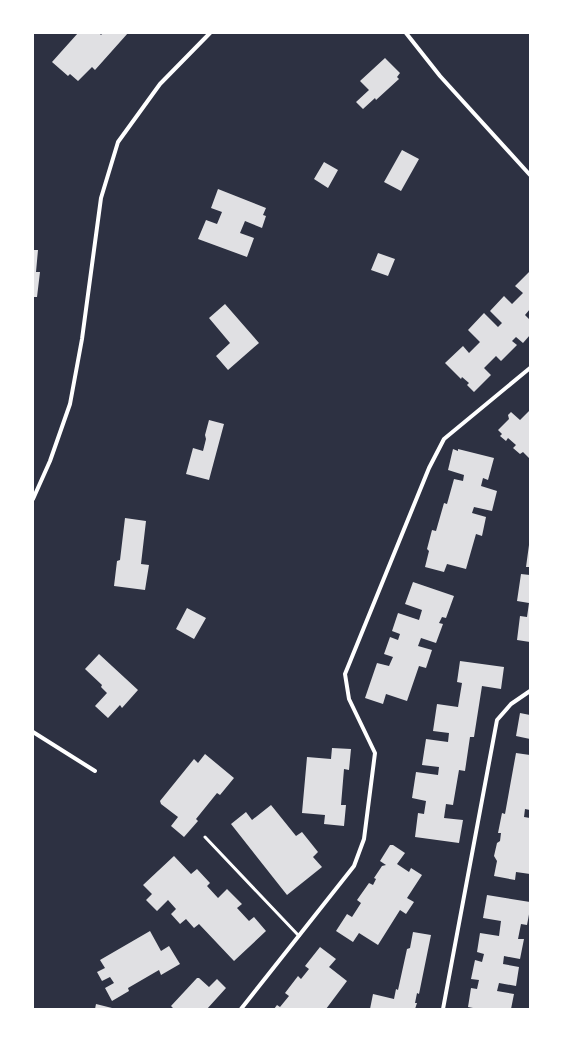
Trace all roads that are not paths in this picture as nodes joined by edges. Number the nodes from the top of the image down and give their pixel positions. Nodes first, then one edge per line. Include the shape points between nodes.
1 (210, 33) edge
2 (406, 33) edge
3 (530, 175) edge
4 (530, 368) edge
5 (33, 499) edge
6 (530, 691) edge
7 (33, 732) edge
8 (95, 771) dead end
9 (205, 838) dead end
10 (299, 936) junction
11 (241, 1009) edge
12 (443, 1009) edge

1 - 5 street via 160,84 118,142 101,198 82,339 70,404
2 - 3 street via 440,76
4 - 10 street via 444,439 345,674 349,699 375,753 364,839 354,866
6 - 12 street via 511,704 497,720
7 - 8 street
9 - 10 lane
10 - 11 street

